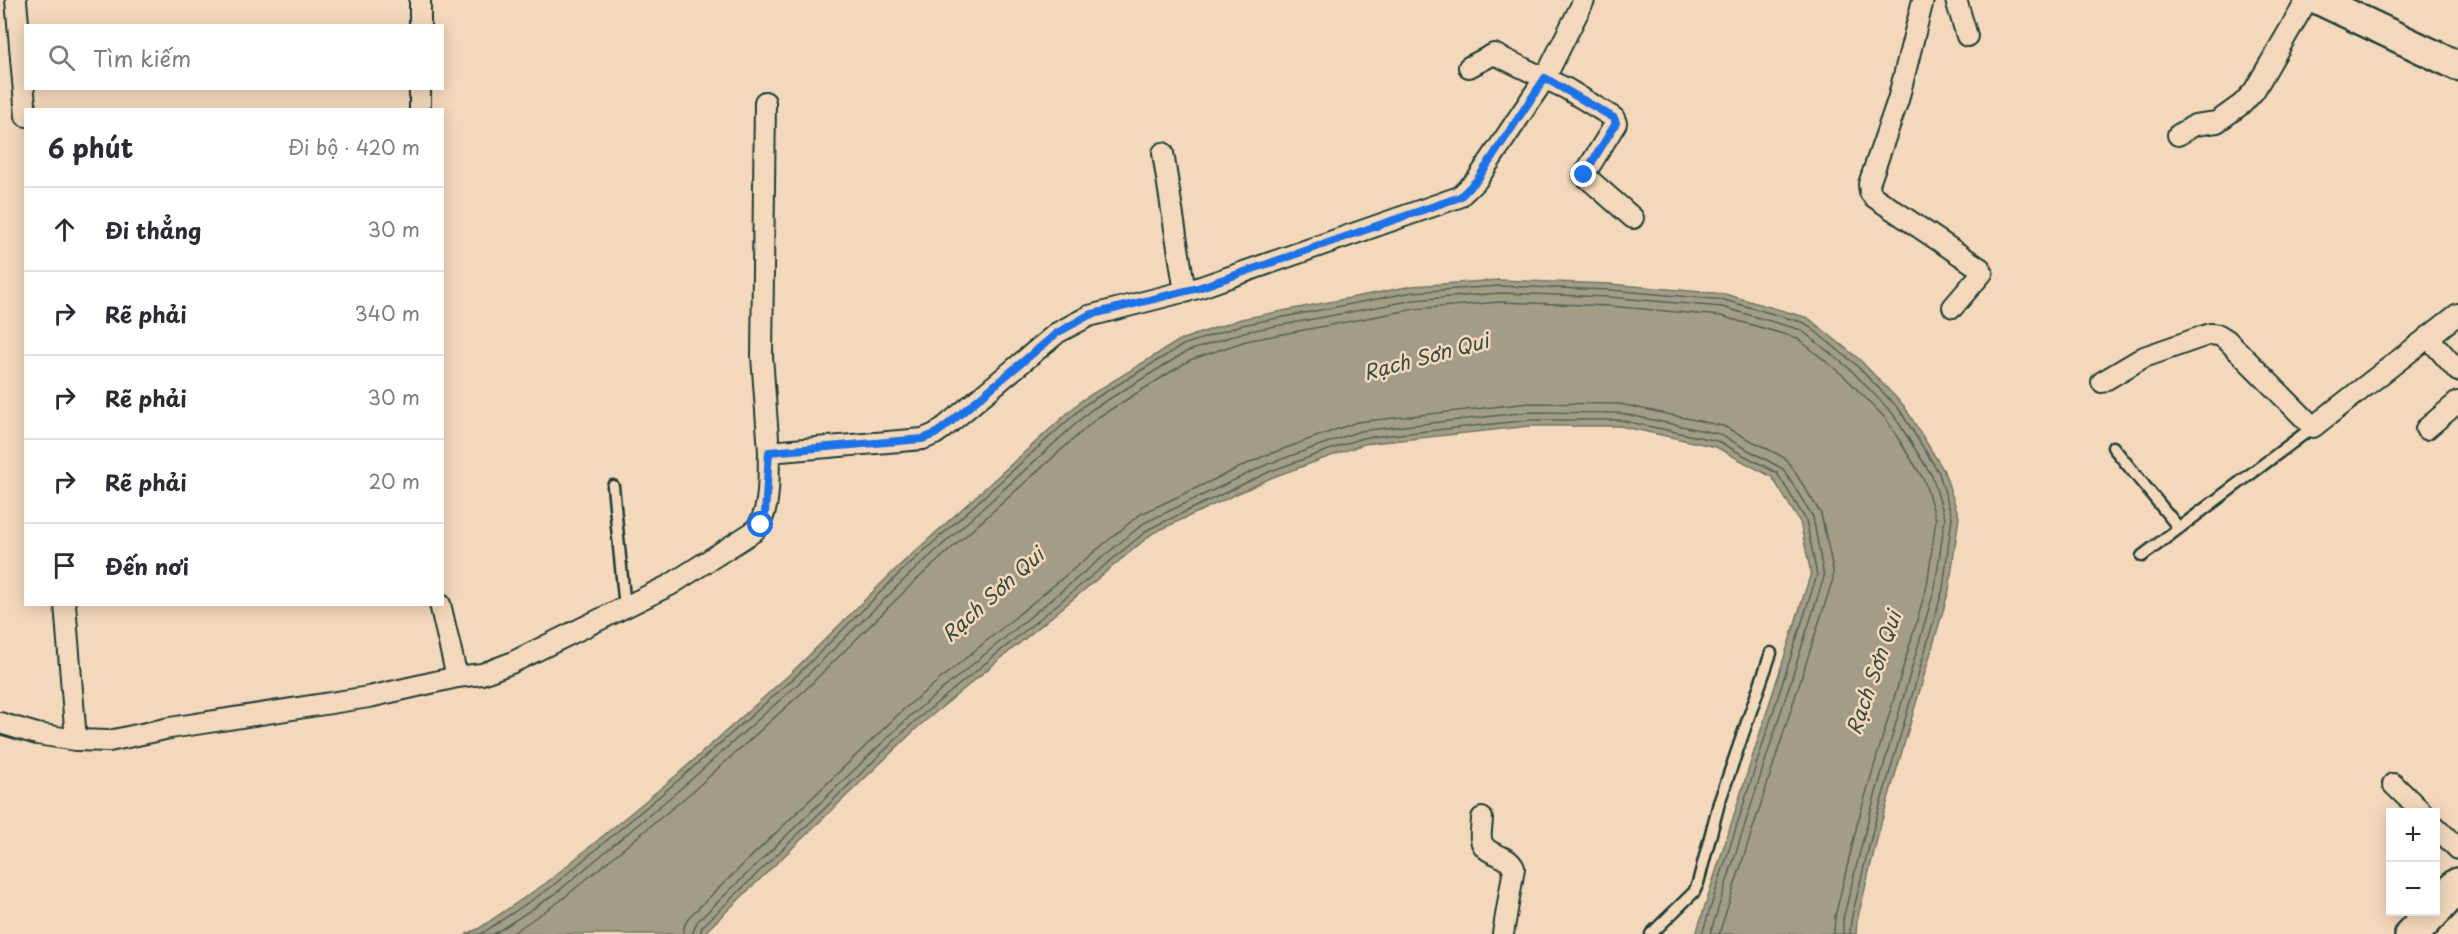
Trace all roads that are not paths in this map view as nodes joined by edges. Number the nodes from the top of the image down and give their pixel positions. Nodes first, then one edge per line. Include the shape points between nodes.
1 (16, 0) edge
2 (420, 0) edge
3 (1584, 0) edge
4 (1956, 0) edge
5 (2307, 0) edge
6 (2319, 0) edge
7 (1917, 2) edge
8 (420, 24) edge
9 (1967, 36) dead end
10 (2458, 66) edge
11 (1469, 67) dead end
12 (1555, 82) junction
13 (420, 90) edge
14 (765, 102) dead end
15 (25, 108) edge
16 (420, 108) edge
17 (2178, 135) dead end
18 (1163, 153) dead end
19 (1633, 218) dead end
20 (1185, 291) junction
21 (1953, 307) dead end
22 (2458, 314) edge
23 (2428, 337) junction
24 (2458, 371) edge
25 (2102, 382) dead end
26 (2458, 402) edge
27 (2313, 427) junction
28 (2426, 429) dead end
29 (2113, 447) dead end
30 (769, 452) junction
31 (613, 486) dead end
32 (2179, 528) junction
33 (2142, 556) dead end
34 (65, 606) edge
35 (440, 606) edge
36 (625, 608) junction
37 (1771, 653) dead end
38 (457, 676) junction
39 (0, 723) edge
40 (76, 740) junction
41 (2393, 784) dead end
42 (2417, 808) edge
43 (1482, 818) dead end
44 (2440, 830) edge
45 (2458, 849) edge
46 (2458, 885) edge
47 (2429, 922) edge
48 (1503, 934) edge
49 (1651, 934) edge

1 - 15 street
2 - 8 street
3 - 12 street
4 - 9 street
5 - 17 street via 2259,84 2242,104 2217,122 2195,125
6 - 10 street
7 - 21 street via 1898,100 1869,184 1874,197 1981,268 1982,273
11 - 12 street via 1494,54
12 - 19 street via 1614,118 1616,123 1584,175
12 - 20 street via 1460,197
13 - 16 street
14 - 30 street via 762,356
18 - 20 street
20 - 30 street via 1089,315 1071,324 929,436
22 - 23 street
23 - 24 street
23 - 27 street
25 - 27 street via 2156,352 2210,334 2219,335
26 - 28 street
27 - 32 lane
29 - 32 lane
30 - 36 street via 761,525 670,585
31 - 36 lane
32 - 33 lane
34 - 40 street
35 - 38 street
36 - 38 street via 497,669
37 - 49 lane via 1719,803 1698,884
38 - 40 street via 369,697 109,741
39 - 40 street
41 - 42 street
43 - 48 street via 1484,846 1511,862 1514,868
44 - 45 street
46 - 47 highway

